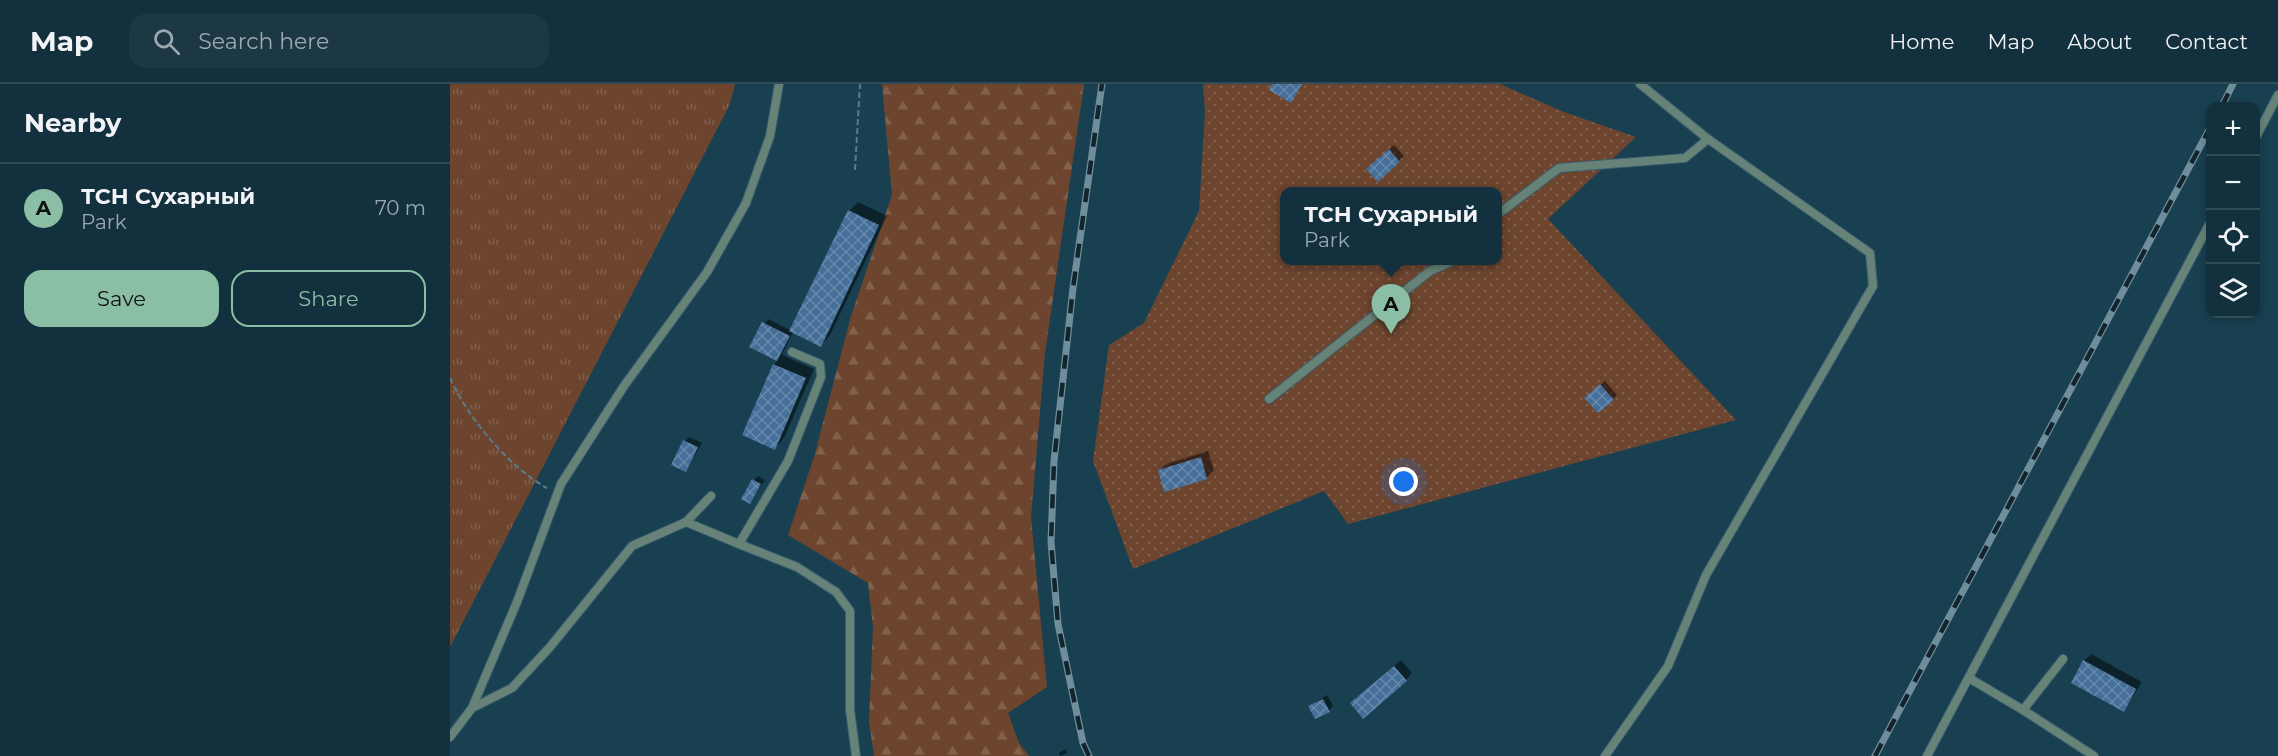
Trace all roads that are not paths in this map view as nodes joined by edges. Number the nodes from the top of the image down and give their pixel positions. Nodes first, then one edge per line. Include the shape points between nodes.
1 (779, 84) edge
2 (1640, 84) edge
3 (2278, 95) edge
4 (2260, 129) edge
5 (1708, 139) junction
6 (1502, 210) edge
7 (2206, 231) edge
8 (1446, 265) edge
9 (792, 352) dead end
10 (1269, 399) dead end
11 (711, 496) dead end
12 (686, 522) junction
13 (739, 544) junction
14 (2063, 659) dead end
15 (1970, 678) junction
16 (472, 708) junction
17 (2023, 711) junction
18 (450, 737) edge
19 (856, 756) edge
20 (1605, 756) edge
21 (1927, 756) edge
22 (2094, 756) edge

1 - 16 lane via 770,136 746,203 707,272 624,386 561,484
2 - 5 lane
3 - 4 lane
5 - 6 lane via 1685,158 1559,168
5 - 20 lane via 1870,253 1873,286 1706,575 1668,666
7 - 15 lane
8 - 10 lane via 1430,272
9 - 13 lane via 820,364 821,377 788,461
11 - 12 lane
12 - 13 lane
12 - 16 lane via 632,546 512,688
13 - 19 lane via 797,567 836,592 850,611 850,710
14 - 17 lane
15 - 17 lane
15 - 21 lane
16 - 18 lane
17 - 22 lane

